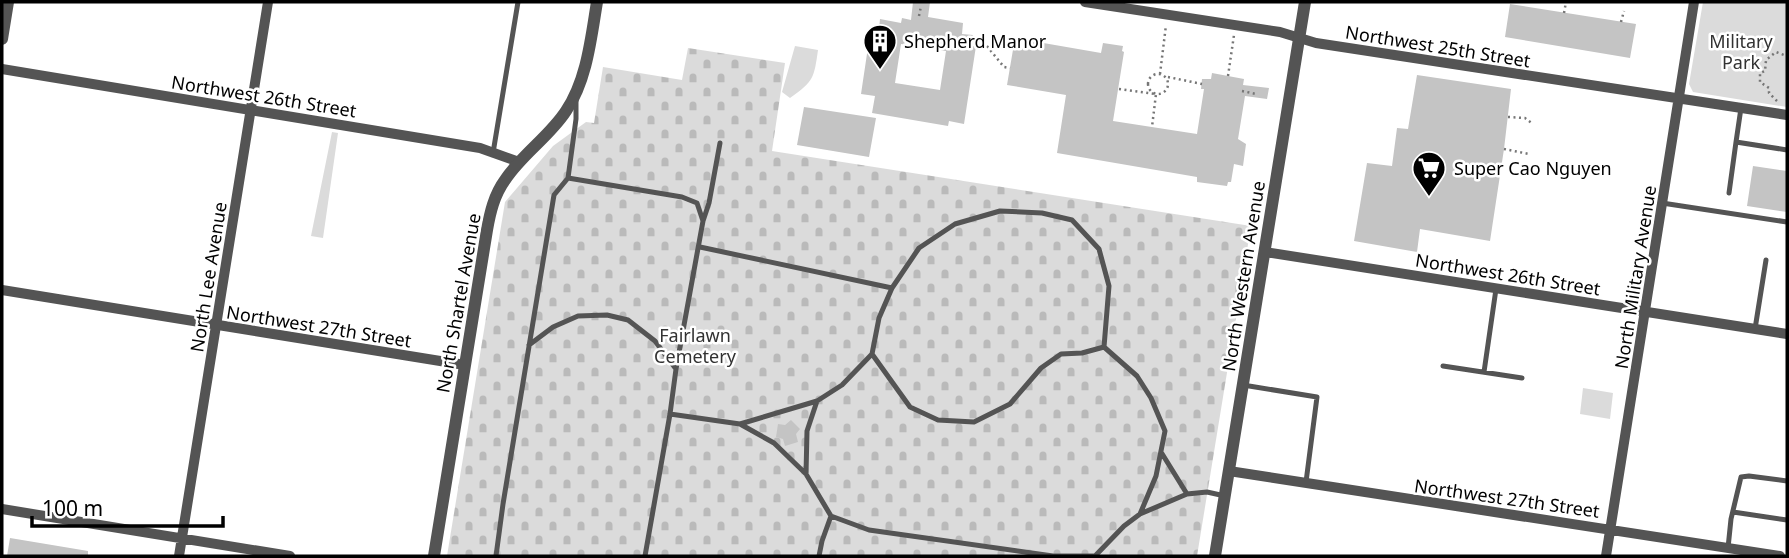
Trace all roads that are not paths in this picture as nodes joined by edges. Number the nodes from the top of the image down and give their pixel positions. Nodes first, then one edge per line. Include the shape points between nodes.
1 (8, 2) edge
2 (268, 2) edge
3 (518, 2) edge
4 (597, 2) edge
5 (1092, 2) edge
6 (1306, 2) edge
7 (1694, 2) edge
8 (2, 38) edge
9 (1300, 38) junction
10 (2, 69) edge
11 (576, 93) junction
12 (1679, 99) junction
13 (1741, 108) junction
14 (250, 110) junction
15 (1787, 115) edge
16 (1736, 142) junction
17 (720, 143) dead end
18 (1787, 150) edge
19 (493, 153) junction
20 (519, 162) junction
21 (568, 178) junction
22 (1729, 193) dead end
23 (1662, 203) junction
24 (703, 221) junction
25 (1787, 222) edge
26 (700, 247) junction
27 (1265, 252) junction
28 (1766, 260) dead end
29 (892, 288) junction
30 (1496, 288) junction
31 (2, 290) edge
32 (1645, 312) junction
33 (216, 325) junction
34 (1755, 329) junction
35 (1787, 334) edge
36 (529, 345) junction
37 (1104, 347) junction
38 (872, 354) junction
39 (465, 365) junction
40 (1443, 366) dead end
41 (676, 369) junction
42 (1484, 372) junction
43 (1522, 378) dead end
44 (1243, 385) junction
45 (817, 401) junction
46 (670, 414) junction
47 (740, 424) junction
48 (1161, 452) junction
49 (1229, 471) junction
50 (806, 474) junction
51 (1787, 481) edge
52 (1306, 484) junction
53 (1187, 494) junction
54 (1225, 496) junction
55 (2, 509) edge
56 (1733, 512) junction
57 (1140, 514) junction
58 (831, 516) junction
59 (1787, 520) edge
60 (1611, 529) junction
61 (181, 539) junction
62 (1728, 548) junction
63 (178, 556) edge
64 (290, 556) edge
65 (434, 556) edge
66 (496, 556) edge
67 (645, 556) edge
68 (819, 556) edge
69 (1095, 556) edge
70 (1215, 556) edge
71 (1606, 556) edge
72 (1780, 556) edge

1 - 8 street
2 - 14 street, North Lee Avenue
3 - 19 lane
4 - 11 street, North Shartel Avenue
5 - 9 street, Northwest 25th Street
6 - 9 street, North Western Avenue
7 - 12 street, North Military Avenue
9 - 12 street, Northwest 25th Street
9 - 27 street, North Western Avenue
10 - 14 street, Northwest 26th Street
11 - 20 street, North Shartel Avenue via 560,120
11 - 21 lane
12 - 13 street, Northwest 25th Street
12 - 23 street, North Military Avenue
13 - 15 street, Northwest 25th Street
13 - 16 lane
14 - 19 street, Northwest 26th Street
14 - 33 street, North Lee Avenue
16 - 18 lane
16 - 22 lane
17 - 24 lane
19 - 20 street, Northwest 26th Street
20 - 39 street, North Shartel Avenue via 504,180 491,209
21 - 24 lane via 682,197 697,203
21 - 36 lane via 554,195
23 - 25 lane
23 - 32 street, North Military Avenue
24 - 26 lane
26 - 29 lane
26 - 41 lane
27 - 30 street, Northwest 26th Street
27 - 44 street, North Western Avenue
28 - 34 lane
29 - 37 lane via 919,248 955,224 1000,211 1072,220 1099,249 1108,286
29 - 38 lane via 879,318
30 - 32 street, Northwest 26th Street
30 - 42 lane
31 - 33 street, Northwest 27th Street
32 - 34 street, Northwest 26th Street
32 - 60 street, North Military Avenue
33 - 39 street, Northwest 27th Street
33 - 61 street, North Lee Avenue
34 - 35 street, Northwest 26th Street
36 - 41 lane via 578,316 607,315 628,320 655,341
36 - 66 lane
37 - 38 lane via 1061,354 1041,368 1010,404 974,422 939,420 910,407
37 - 48 lane via 1137,376 1151,398 1165,431
38 - 45 lane via 842,385
39 - 65 street, North Shartel Avenue
40 - 42 lane
41 - 46 lane
42 - 43 lane
44 - 49 street, North Western Avenue
44 - 52 lane via 1317,397
45 - 47 lane
45 - 50 lane via 807,431
46 - 47 lane
46 - 67 lane
47 - 50 lane via 774,443
48 - 53 lane
48 - 57 lane
49 - 52 street, Northwest 27th Street
49 - 54 street, North Western Avenue
50 - 58 lane
51 - 56 lane via 1741,477
52 - 60 street, Northwest 27th Street
53 - 54 lane
53 - 57 lane
54 - 70 street, North Western Avenue
55 - 61 street
56 - 59 lane
56 - 62 lane
57 - 69 lane
58 - 68 lane
58 - 69 lane via 869,530 1053,556
60 - 62 street, Northwest 27th Street
60 - 71 street, North Military Avenue
61 - 63 street, North Lee Avenue
61 - 64 street
62 - 72 street, Northwest 27th Street

